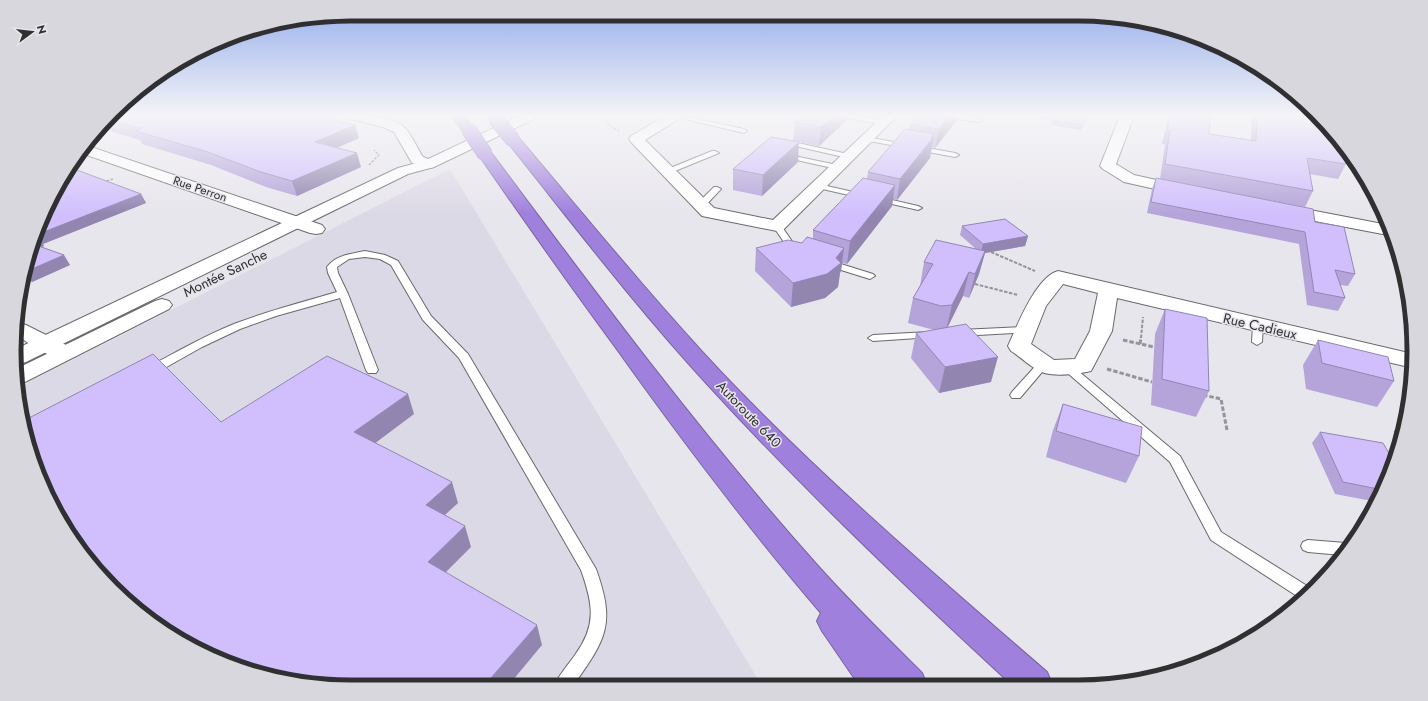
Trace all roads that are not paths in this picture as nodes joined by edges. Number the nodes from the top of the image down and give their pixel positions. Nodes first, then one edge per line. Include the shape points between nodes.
1 (412, 149) edge
2 (461, 149) edge
3 (481, 149) edge
4 (520, 149) edge
5 (645, 149) edge
6 (814, 149) edge
7 (856, 149) edge
8 (920, 149) edge
9 (1115, 149) edge
10 (89, 151) edge
11 (715, 153) dead end
12 (778, 154) edge
13 (955, 155) dead end
14 (848, 156) junction
15 (429, 164) junction
16 (837, 167) junction
17 (667, 171) junction
18 (818, 186) junction
19 (717, 189) dead end
20 (1198, 193) edge
21 (701, 205) junction
22 (1268, 207) edge
23 (918, 208) dead end
24 (296, 222) junction
25 (777, 226) junction
26 (316, 229) junction
27 (1384, 230) edge
28 (802, 254) edge
29 (817, 259) edge
30 (870, 276) dead end
31 (1108, 290) junction
32 (343, 294) junction
33 (1026, 330) junction
34 (22, 331) edge
35 (873, 338) dead end
36 (55, 349) junction
37 (21, 356) edge
38 (1407, 360) edge
39 (1044, 363) junction
40 (1076, 365) junction
41 (372, 370) dead end
42 (22, 373) edge
43 (142, 375) edge
44 (1016, 396) dead end
45 (772, 534) junction
46 (1308, 546) dead end
47 (1341, 549) edge
48 (1302, 591) edge
49 (567, 680) edge
50 (876, 680) edge
51 (905, 680) edge
52 (1031, 680) edge

1 - 15 street via 417,160
2 - 15 street, Montée Sanche
3 - 45 highway, bridge via 648,377
4 - 52 highway, Autoroute 640, bridge via 644,299 714,378 887,550
5 - 17 street
6 - 14 lane
7 - 14 street
8 - 13 lane
9 - 20 street via 1108,166 1129,179
10 - 24 street, Rue Perron
11 - 17 lane
12 - 16 lane
14 - 16 street
15 - 24 street, Montée Sanche via 403,171
15 - 26 street, Montée Sanche via 418,177
16 - 18 street
17 - 21 street
18 - 23 lane
18 - 25 street
19 - 21 lane
21 - 25 street via 708,212
22 - 27 street
24 - 26 street, Rue Perron
24 - 36 street, Montée Sanche
25 - 28 lane via 795,252
26 - 36 street, Montée Sanche
29 - 30 lane
31 - 33 street, Rue Cadieux via 1058,277 1036,305
31 - 38 street, Rue Cadieux via 1257,334
31 - 40 street via 1099,334
32 - 41 lane
32 - 43 lane via 248,322
32 - 49 lane via 332,267 340,260 357,255 373,255 391,260 427,318 464,356 588,570 596,590 599,623 593,643
33 - 35 lane
33 - 39 street via 1019,346
34 - 36 street
36 - 37 street, Montée Sanche
36 - 42 street, Montée Sanche
39 - 40 street via 1049,367
39 - 44 lane
40 - 48 lane via 1174,459 1216,536
45 - 50 highway
45 - 51 highway via 808,577
46 - 47 lane

